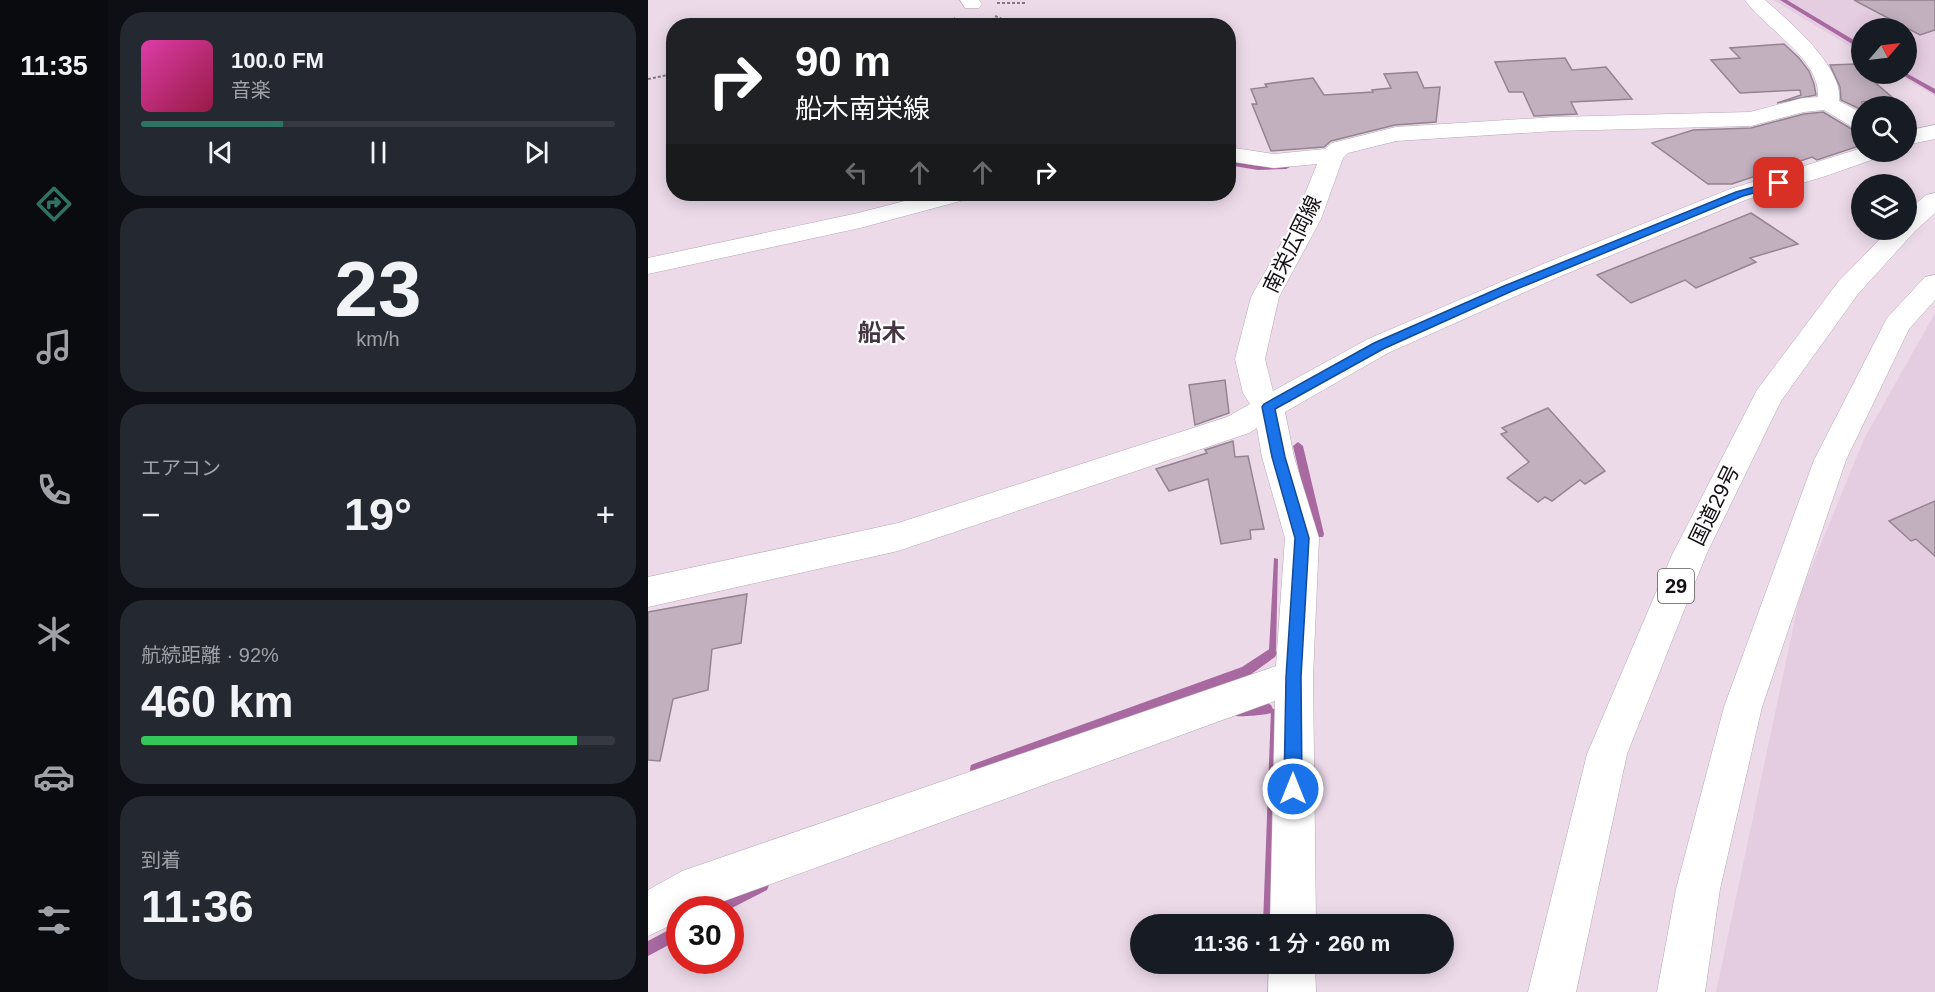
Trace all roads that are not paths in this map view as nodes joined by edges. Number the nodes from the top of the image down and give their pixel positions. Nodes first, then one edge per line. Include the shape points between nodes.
1 (1754, 0) edge
2 (1828, 103) junction
3 (1851, 117) edge
4 (1935, 132) edge
5 (1917, 136) edge
6 (1236, 155) edge
7 (1332, 155) junction
8 (1851, 159) edge
9 (1935, 200) edge
10 (932, 201) edge
11 (1917, 216) edge
12 (1894, 240) edge
13 (648, 266) edge
14 (1935, 284) edge
15 (1269, 407) junction
16 (648, 592) edge
17 (1293, 677) junction
18 (648, 914) edge
19 (1293, 914) edge
20 (1292, 974) edge
21 (1292, 992) edge
22 (1552, 992) edge
23 (1681, 992) edge

1 - 2 main road via 1819,69 1829,88
2 - 3 main road
2 - 7 main road via 1803,105 1751,119 1555,124 1396,134 1340,148
4 - 5 main road
6 - 7 main road via 1274,161
7 - 15 main road, 南栄広岡線 via 1308,219 1265,297 1250,359 1258,393
8 - 15 main road via 1739,194 1552,270 1378,346
9 - 11 main road
10 - 13 main road
12 - 22 main road, 国道29号 / 29 via 1848,288 1768,397 1689,555 1607,754
14 - 23 main road via 1897,325 1830,460 1743,707 1698,889
15 - 16 main road via 1238,425 898,537
15 - 17 main road, 南栄広岡線 via 1278,457 1302,538
17 - 18 main road via 698,887
17 - 19 main road, 南栄広岡線
20 - 21 main road

